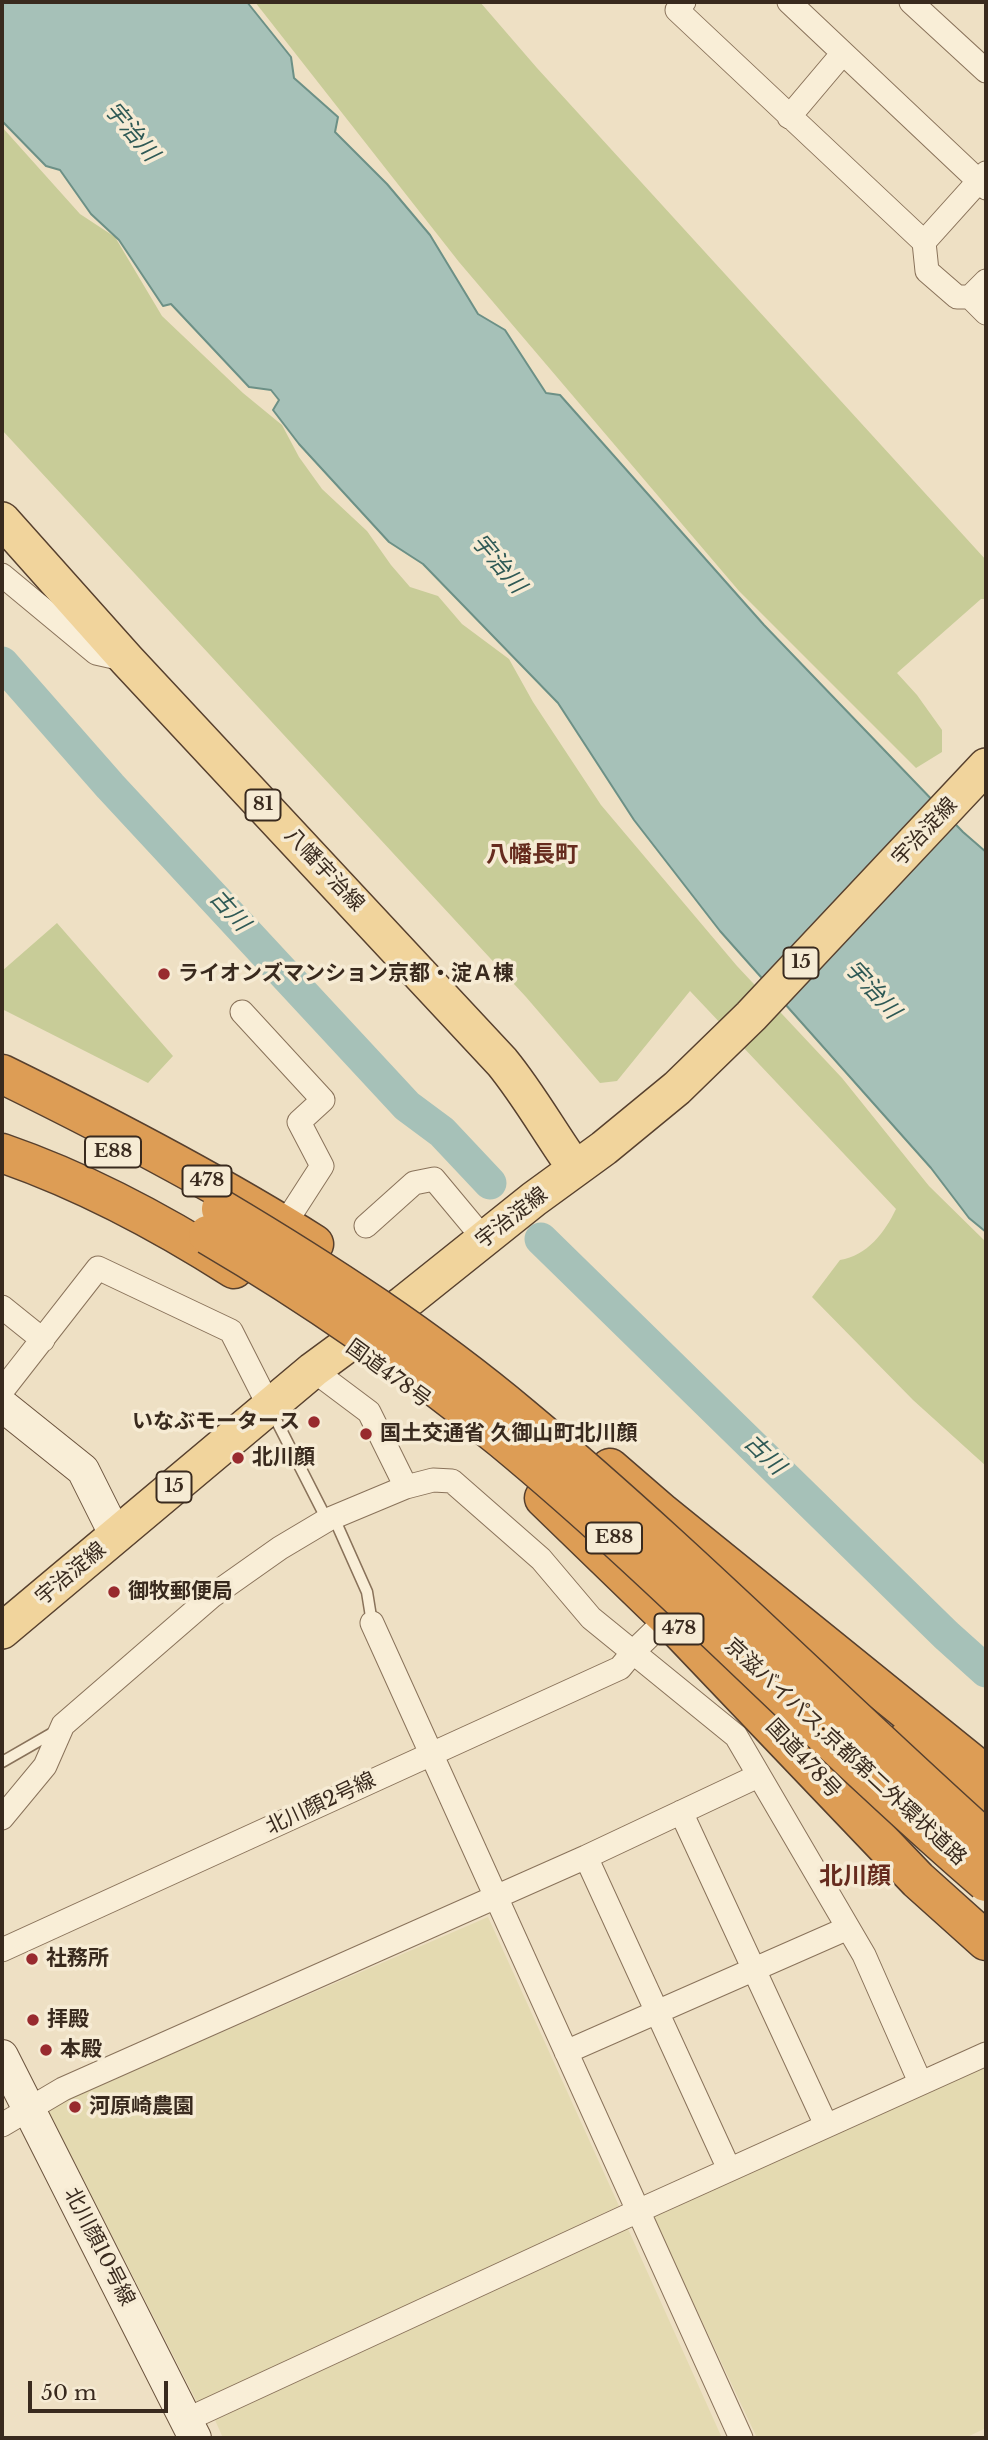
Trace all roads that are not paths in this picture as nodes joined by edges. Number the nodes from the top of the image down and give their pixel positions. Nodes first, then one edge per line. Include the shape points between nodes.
1 (684, 2) edge
2 (789, 2) edge
3 (911, 2) edge
4 (843, 53) junction
5 (986, 71) edge
6 (789, 117) junction
7 (984, 181) edge
8 (923, 242) junction
9 (986, 281) edge
10 (970, 297) junction
11 (986, 313) edge
12 (2, 520) edge
13 (2, 575) edge
14 (127, 660) junction
15 (986, 766) edge
16 (242, 1012) dead end
17 (2, 1074) edge
18 (2, 1083) edge
19 (2, 1102) edge
20 (109, 1129) junction
21 (2, 1133) edge
22 (12, 1155) edge
23 (576, 1168) junction
24 (215, 1222) junction
25 (284, 1225) junction
26 (366, 1226) dead end
27 (485, 1239) junction
28 (404, 1303) junction
29 (2, 1307) edge
30 (43, 1340) junction
31 (348, 1344) junction
32 (313, 1370) junction
33 (2, 1391) edge
34 (2, 1405) edge
35 (269, 1406) junction
36 (406, 1487) junction
37 (662, 1513) junction
38 (330, 1519) junction
39 (116, 1536) junction
40 (668, 1618) junction
41 (372, 1623) joint
42 (2, 1631) edge
43 (634, 1651) junction
44 (754, 1708) junction
45 (62, 1728) junction
46 (431, 1753) junction
47 (2, 1762) edge
48 (986, 1775) edge
49 (758, 1776) junction
50 (681, 1812) junction
51 (986, 1812) edge
52 (2, 1818) edge
53 (986, 1840) edge
54 (586, 1857) junction
55 (986, 1882) edge
56 (495, 1896) junction
57 (986, 1913) edge
58 (848, 1928) junction
59 (986, 1941) edge
60 (2, 1950) edge
61 (754, 1969) junction
62 (657, 2012) junction
63 (986, 2039) edge
64 (566, 2052) junction
65 (986, 2054) edge
66 (2, 2056) edge
67 (947, 2070) junction
68 (920, 2082) junction
69 (29, 2110) junction
70 (2, 2125) edge
71 (826, 2125) junction
72 (729, 2169) junction
73 (638, 2211) junction
74 (190, 2429) edge
75 (741, 2438) edge

1 - 6 street via 677,10
2 - 4 street
3 - 5 street
4 - 6 street
4 - 7 street
6 - 8 street
7 - 8 street
8 - 10 street via 927,271 957,297
9 - 10 street
10 - 11 street
12 - 14 main road, 八幡宇治線 / 81
13 - 14 street via 96,653
14 - 23 main road, 八幡宇治線 / 81 via 502,1062
15 - 23 main road, 宇治淀線 / 15 via 715,1053 651,1111
16 - 25 street via 323,1100 299,1122 322,1166
17 - 20 highway, 478
18 - 20 highway
19 - 24 highway, E88 via 148,1169
20 - 25 highway, 478
21 - 24 highway, E88 via 135,1195
22 - 31 highway, 国道478号 / 478 via 194,1243
23 - 27 main road, 宇治淀線 / 15
24 - 53 highway, 京滋バイパス;京都第二外環状道路 / E88, bridge via 289,1250 367,1300 520,1415
24 - 55 highway, 京滋バイパス;京都第二外環状道路 / E88, bridge via 278,1276 356,1327 504,1441
25 - 28 highway, 478
26 - 27 street via 414,1182 433,1179
27 - 28 main road, 宇治淀線 / 15
28 - 31 main road, 宇治淀線 / 15
28 - 37 highway, 478 via 546,1413
29 - 30 street
30 - 33 street
30 - 35 street via 98,1268 231,1331
31 - 32 main road, 宇治淀線 / 15
31 - 40 highway, 国道478号 / 478 via 528,1483
32 - 35 main road, 宇治淀線 / 15
32 - 36 street via 369,1412
34 - 39 street via 83,1471
35 - 38 lane
35 - 39 main road, 宇治淀線 / 15
36 - 38 street
36 - 43 street via 452,1481 541,1559 591,1618
37 - 48 highway, 478
37 - 51 highway via 771,1620
38 - 41 lane via 367,1592
38 - 45 street via 212,1596
39 - 42 main road, 宇治淀線 / 15
40 - 43 street, 北川顔2号線
40 - 44 highway, 国道478号 / 478
41 - 46 street
43 - 46 street, 北川顔2号線 via 620,1668
43 - 49 street via 736,1736
44 - 57 highway
44 - 59 highway, 国道478号 / 478 via 909,1870
45 - 47 lane
45 - 52 street via 45,1766
46 - 56 street
46 - 60 street, 北川顔2号線
49 - 50 street
49 - 58 street
50 - 54 street
50 - 61 street
54 - 56 street
54 - 62 street
56 - 64 street
56 - 69 street via 64,2089
58 - 61 street
58 - 68 street
61 - 62 street
61 - 71 street
62 - 64 street
62 - 72 street
63 - 67 street via 974,2044
64 - 73 street
65 - 67 street
66 - 69 street, 北川顔10号線
67 - 68 street
68 - 71 street
69 - 70 street
69 - 74 street, 北川顔10号線
71 - 72 street
72 - 73 street
73 - 74 street
73 - 75 street

